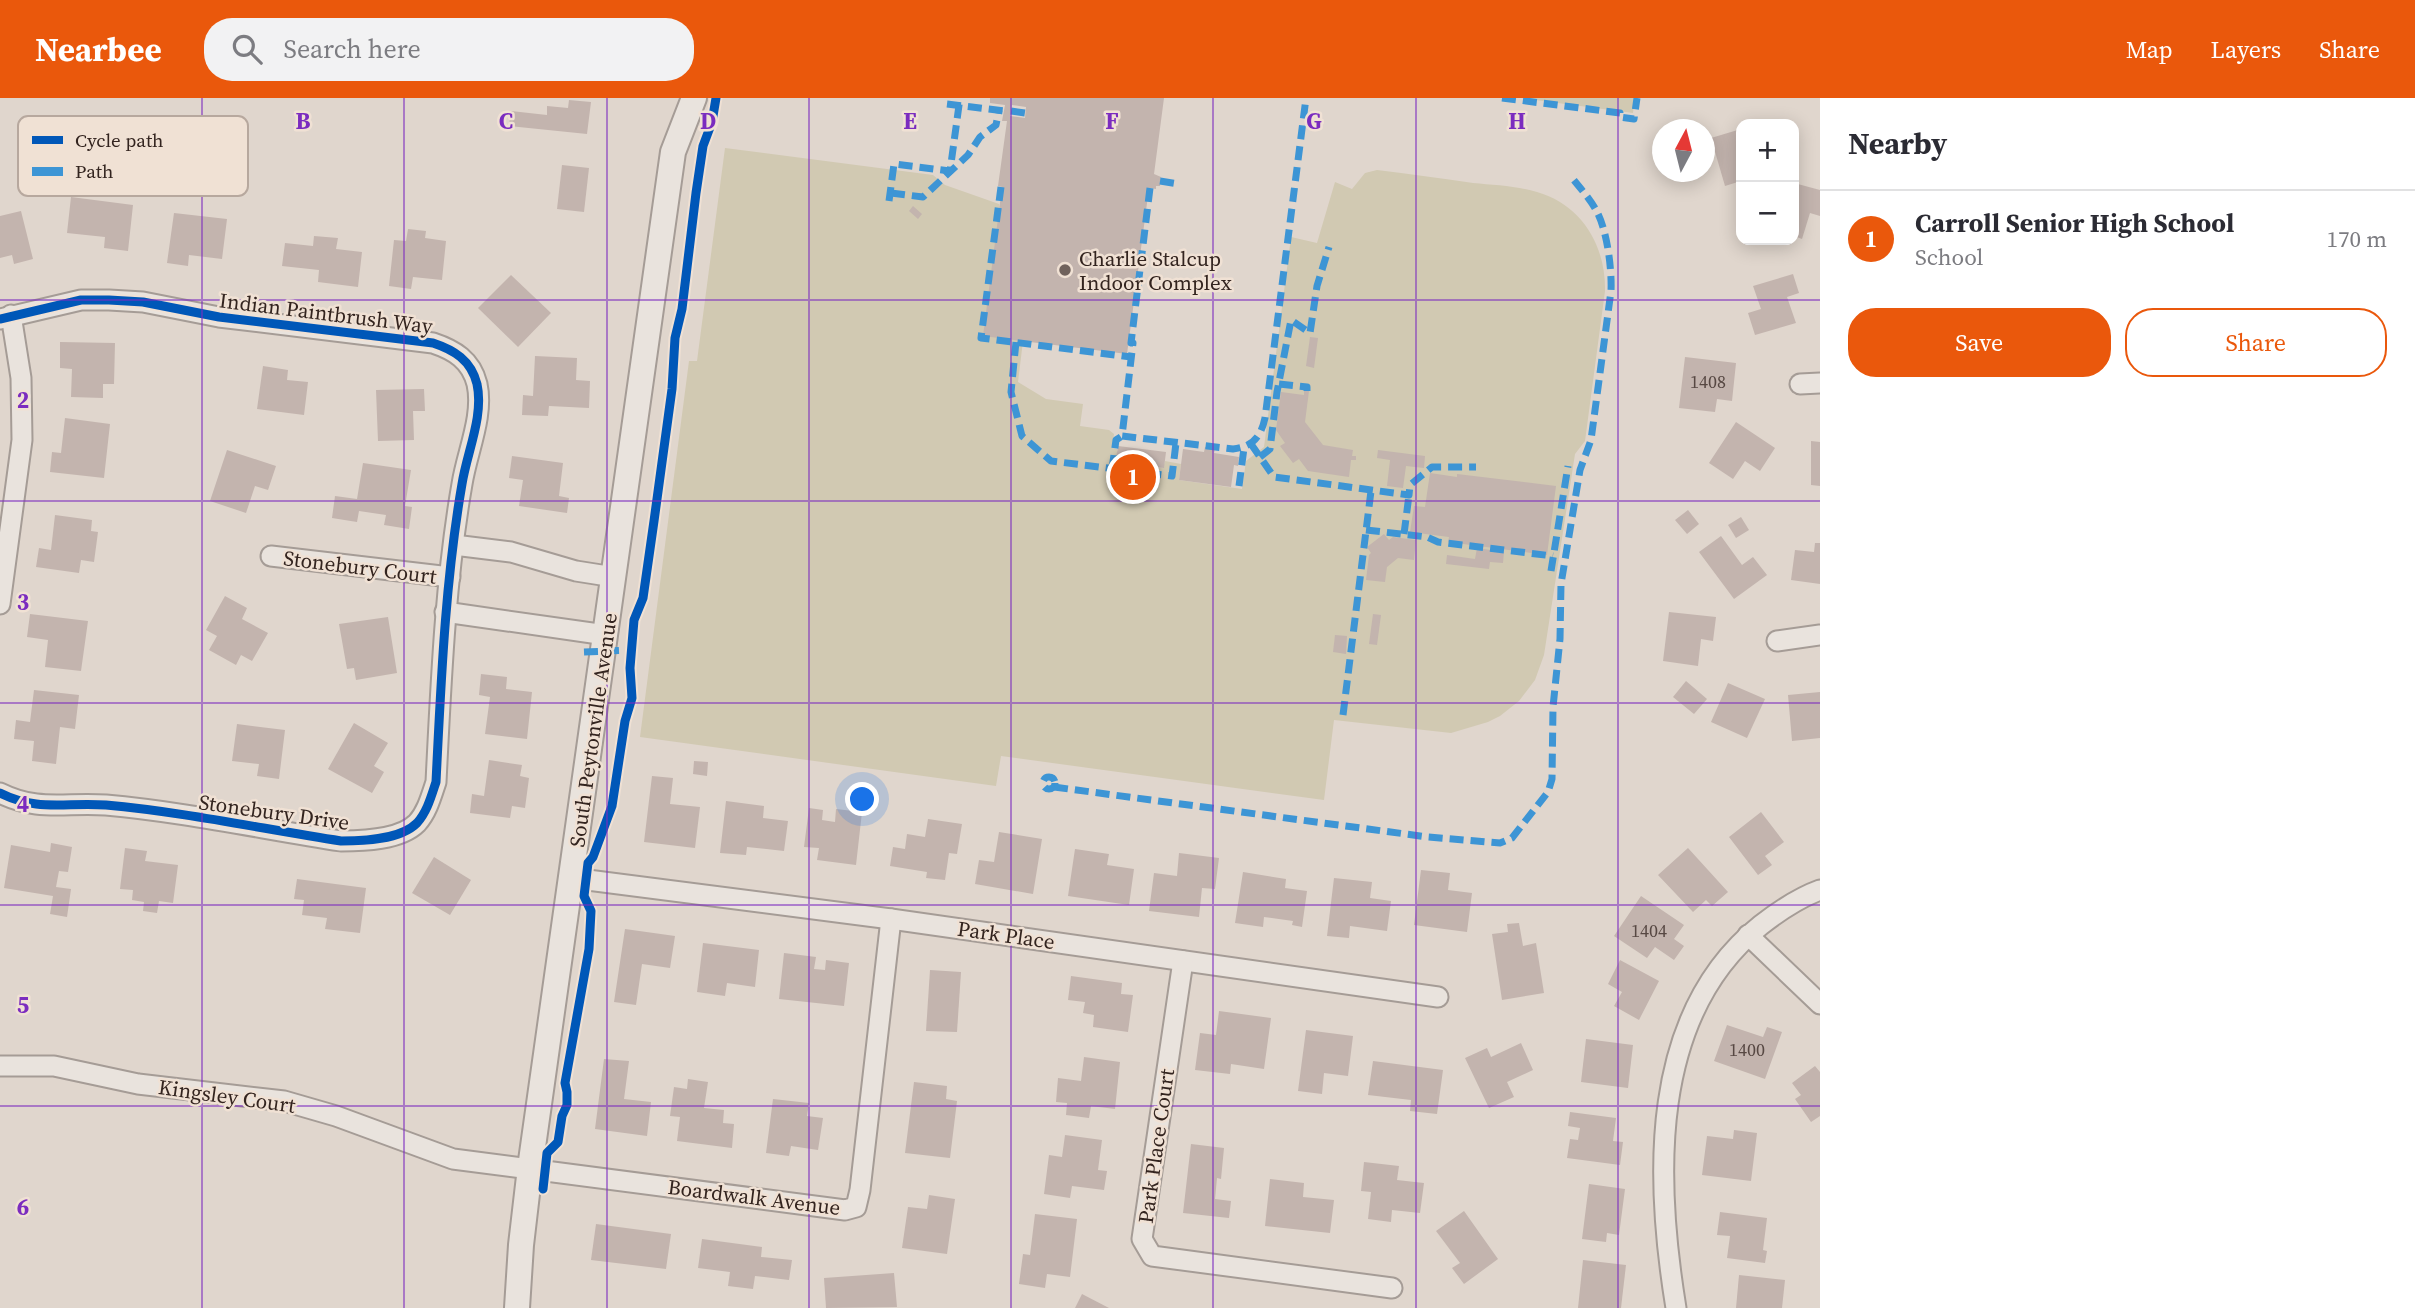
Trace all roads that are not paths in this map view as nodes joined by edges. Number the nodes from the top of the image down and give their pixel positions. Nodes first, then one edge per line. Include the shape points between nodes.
1 (674, 98) edge
2 (694, 98) edge
3 (673, 152) junction
4 (6, 317) edge
5 (1820, 383) edge
6 (1800, 384) dead end
7 (454, 545) junction
8 (271, 556) dead end
9 (614, 577) junction
10 (450, 578) junction
11 (0, 604) edge
12 (445, 612) junction
13 (606, 635) junction
14 (1820, 635) edge
15 (1777, 641) dead end
16 (0, 793) edge
17 (572, 878) junction
18 (1820, 890) edge
19 (891, 919) junction
20 (1748, 936) junction
21 (1183, 961) junction
22 (1438, 997) dead end
23 (1820, 1004) edge
24 (0, 1066) edge
25 (530, 1168) junction
26 (1392, 1288) dead end
27 (517, 1308) edge
28 (1676, 1308) edge

1 - 3 street, South Peytonville Avenue
2 - 3 street, South Peytonville Avenue
3 - 9 street, South Peytonville Avenue
4 - 7 street, Indian Paintbrush Way via 81,300 143,302 219,317 450,348 466,360 477,382 479,402
4 - 11 street via 21,378 22,440
5 - 6 street
7 - 9 street, Stonebury Court via 510,552
7 - 10 street, Indian Paintbrush Way
8 - 10 street, Stonebury Court
9 - 13 street, South Peytonville Avenue
10 - 12 street, Stonebury Drive
12 - 13 street
12 - 16 street, Stonebury Drive via 436,782 428,807 415,825 392,836 341,841 105,805 44,806 18,802
13 - 17 street, South Peytonville Avenue
14 - 15 street
17 - 19 street, Park Place
17 - 25 street, South Peytonville Avenue
18 - 20 street via 1780,911
19 - 21 street, Park Place
19 - 25 street, Boardwalk Avenue via 856,1207 845,1210
20 - 23 street
20 - 28 street via 1721,964 1690,1016 1671,1088 1664,1183
21 - 22 street, Park Place
21 - 26 street, Park Place Court via 1142,1239 1152,1256
24 - 25 street, Kingsley Court via 54,1066 138,1084 284,1101 453,1159
25 - 27 street, South Peytonville Avenue

